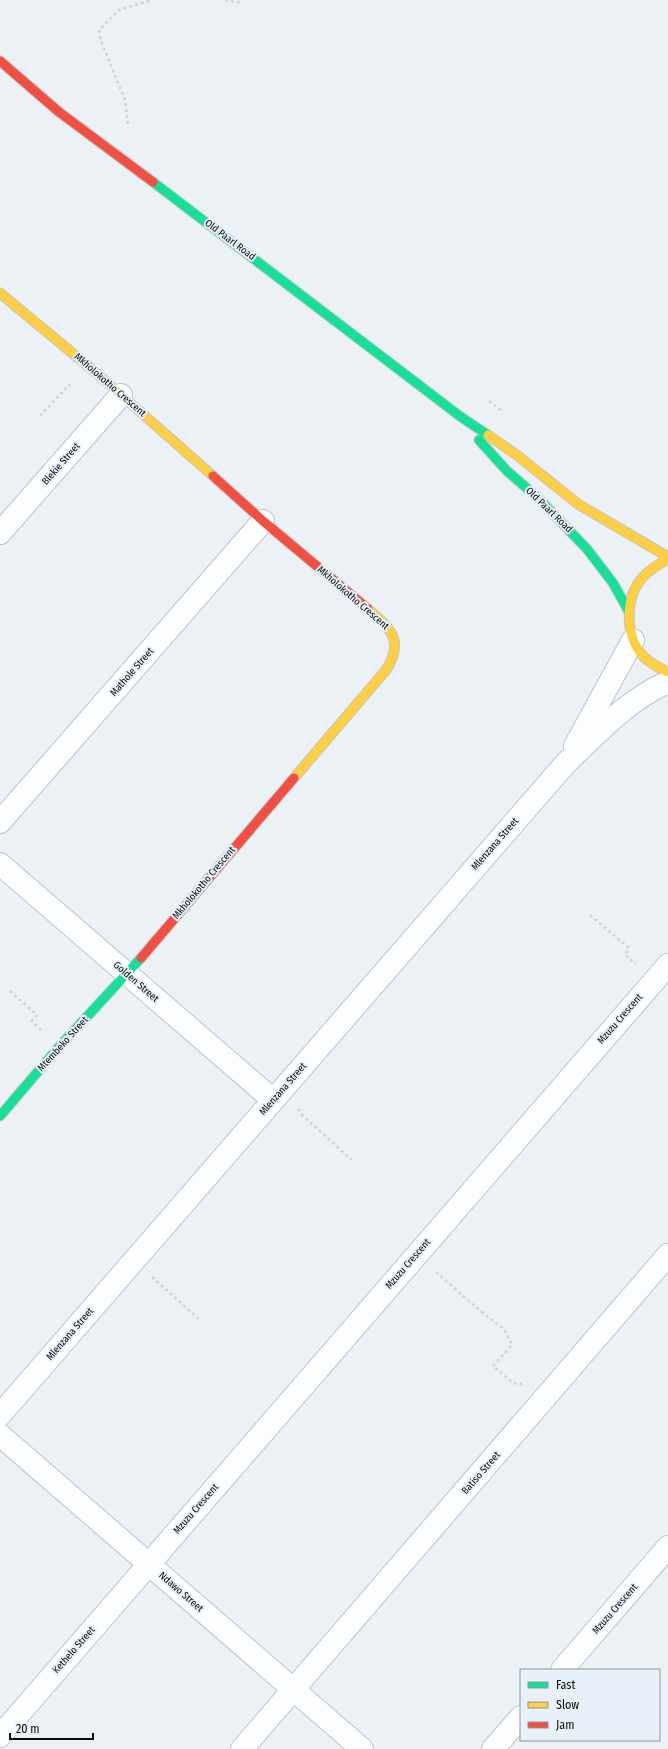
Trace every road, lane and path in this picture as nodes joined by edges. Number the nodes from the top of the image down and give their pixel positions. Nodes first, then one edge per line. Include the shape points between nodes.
1 (152, 0) edge
2 (225, 0) edge
3 (243, 3) dead end
4 (0, 61) edge
5 (128, 124) dead end
6 (0, 292) edge
7 (94, 371) junction
8 (121, 394) junction
9 (40, 416) dead end
10 (461, 417) junction
11 (263, 521) junction
12 (0, 533) edge
13 (668, 558) edge
14 (628, 610) junction
15 (633, 640) junction
16 (668, 672) edge
17 (668, 682) edge
18 (566, 763) junction
19 (0, 822) edge
20 (0, 864) edge
21 (590, 915) dead end
22 (662, 972) edge
23 (127, 974) junction
24 (10, 991) dead end
25 (59, 1047) junction
26 (279, 1093) junction
27 (0, 1116) edge
28 (352, 1160) dead end
29 (418, 1253) junction
30 (668, 1255) edge
31 (134, 1260) junction
32 (202, 1321) dead end
33 (543, 1401) junction
34 (0, 1415) edge
35 (0, 1435) edge
36 (668, 1547) edge
37 (148, 1564) junction
38 (563, 1669) edge
39 (293, 1690) junction
40 (520, 1718) edge
41 (0, 1736) edge
42 (242, 1749) edge
43 (362, 1749) edge
44 (494, 1749) edge

1 - 5 path via 119,10 100,30 124,100
2 - 3 path
4 - 10 main road, Old Paarl Road via 59,112
6 - 7 main road, Mkholokotho Crescent
7 - 8 main road, Mkholokotho Crescent
7 - 9 path via 76,389 69,385
8 - 11 main road, Mkholokotho Crescent
8 - 12 street, Blekie Street
10 - 13 main road, Old Paarl Road via 518,456 578,504
10 - 14 main road, Old Paarl Road via 507,471 587,549 610,579
11 - 19 street, Mathole Street
11 - 23 main road, Mkholokotho Crescent via 388,626 395,643 395,653 386,670
13 - 14 main road, Old Paarl Road via 654,566 642,578 632,593
14 - 15 main road, Old Paarl Road
15 - 16 main road, Old Paarl Road via 644,658 660,670
15 - 18 street, Mlenzana Street
17 - 18 street, Mlenzana Street via 635,700
18 - 26 street, Mlenzana Street
20 - 23 street, Golden Street
21 - 22 path via 628,948 625,955
22 - 29 street, Mzuzu Crescent
23 - 25 main road, Mtembeko Street
23 - 26 street, Golden Street
24 - 25 path via 37,1015 32,1021
25 - 27 main road, Mtembeko Street
26 - 28 path
26 - 31 street, Mlenzana Street
29 - 33 path via 484,1314 504,1328 512,1345 493,1366 513,1383 524,1384
29 - 37 street, Mzuzu Crescent
30 - 33 street, Batiso Street
31 - 32 path
31 - 34 street, Mlenzana Street
33 - 39 street, Batiso Street
35 - 37 street, Ndawo Street
36 - 38 street, Mzuzu Crescent
37 - 39 street, Ndawo Street
37 - 41 street, Kethelo Street
39 - 42 street, Batiso Street
39 - 43 street, Ndawo Street
40 - 44 street

